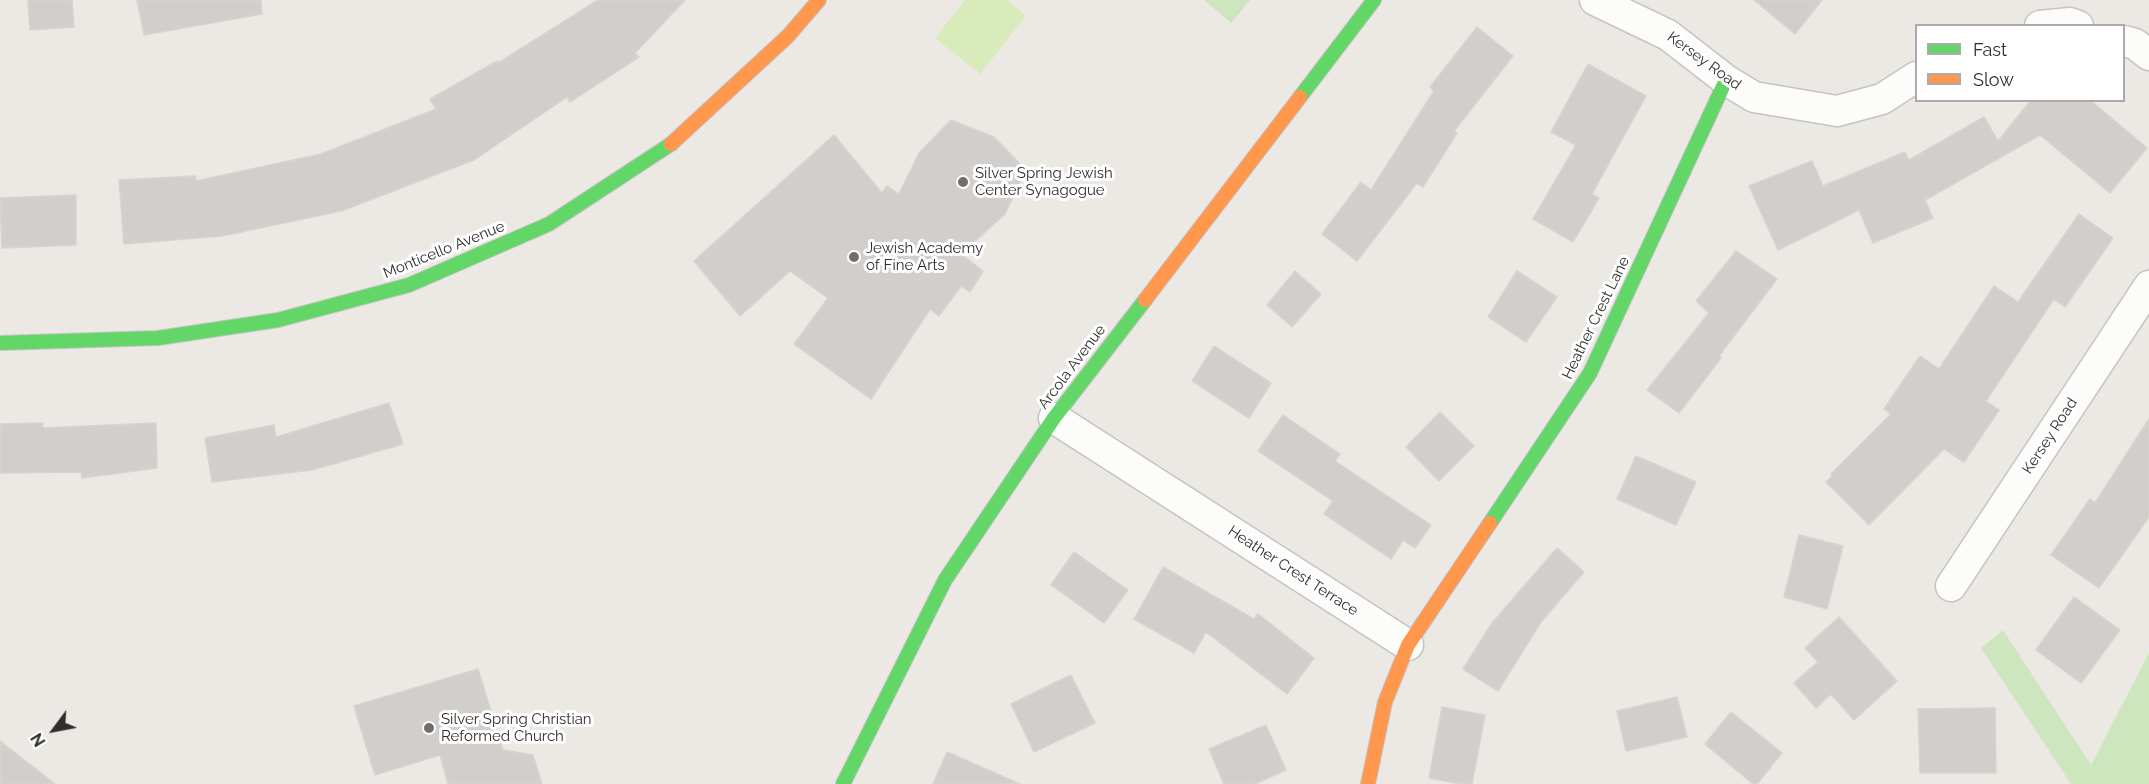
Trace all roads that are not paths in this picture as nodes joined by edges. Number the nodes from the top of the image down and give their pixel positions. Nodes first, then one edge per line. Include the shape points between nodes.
1 (819, 0) edge
2 (1374, 0) edge
3 (1595, 0) edge
4 (2125, 41) edge
5 (2149, 55) edge
6 (1915, 78) edge
7 (1726, 80) junction
8 (2149, 286) edge
9 (0, 343) edge
10 (1054, 418) junction
11 (1951, 586) dead end
12 (1408, 645) junction
13 (843, 784) edge
14 (1368, 784) edge

1 - 9 street, Monticello Avenue via 788,36 676,141 549,224 409,285 278,320 158,338
2 - 10 street, Arcola Avenue
3 - 7 street, Kersey Road via 1668,34
4 - 5 street
6 - 7 street, Kersey Road via 1882,99 1837,111 1754,97
7 - 12 street, Heather Crest Lane via 1590,373
8 - 11 street, Kersey Road
10 - 12 street, Heather Crest Terrace
10 - 13 street, Arcola Avenue via 945,580
12 - 14 street via 1385,702

